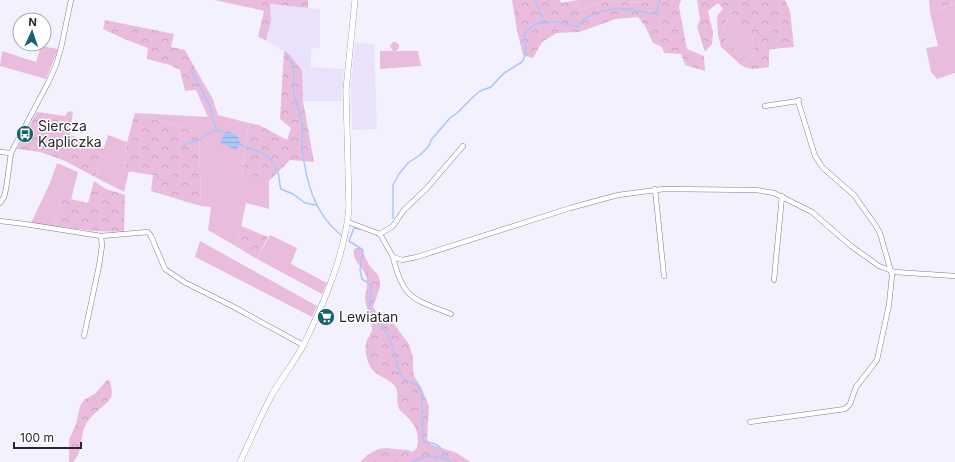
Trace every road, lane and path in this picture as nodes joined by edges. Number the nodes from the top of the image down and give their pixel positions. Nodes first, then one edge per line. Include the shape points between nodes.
1 (71, 0) edge
2 (355, 0) edge
3 (765, 106) dead end
4 (463, 146) dead end
5 (0, 152) edge
6 (11, 153) junction
7 (655, 189) junction
8 (782, 196) junction
9 (0, 203) edge
10 (0, 221) edge
11 (348, 222) junction
12 (380, 234) junction
13 (101, 236) junction
14 (393, 257) junction
15 (890, 270) junction
16 (664, 276) dead end
17 (955, 276) edge
18 (774, 280) dead end
19 (451, 314) dead end
20 (84, 336) dead end
21 (303, 345) junction
22 (750, 422) dead end
23 (240, 462) edge

1 - 6 street via 56,65
2 - 11 street via 346,90
3 - 15 street via 799,100 814,156 823,168 854,195 876,226
4 - 12 street via 404,210 393,226
5 - 6 street
6 - 9 street via 6,189
7 - 8 street via 756,190
7 - 14 street via 618,195 570,208 417,257 402,260
7 - 16 street
8 - 15 street via 813,213 851,246 879,266
8 - 18 street
10 - 13 street
11 - 12 street
11 - 21 street via 331,282
12 - 14 street
13 - 20 street via 99,266
13 - 21 street via 148,232 165,270
14 - 19 street via 397,275 409,295
15 - 17 street
15 - 22 street via 892,275 889,305 877,360 856,387 850,404 845,409
21 - 23 street via 273,394

